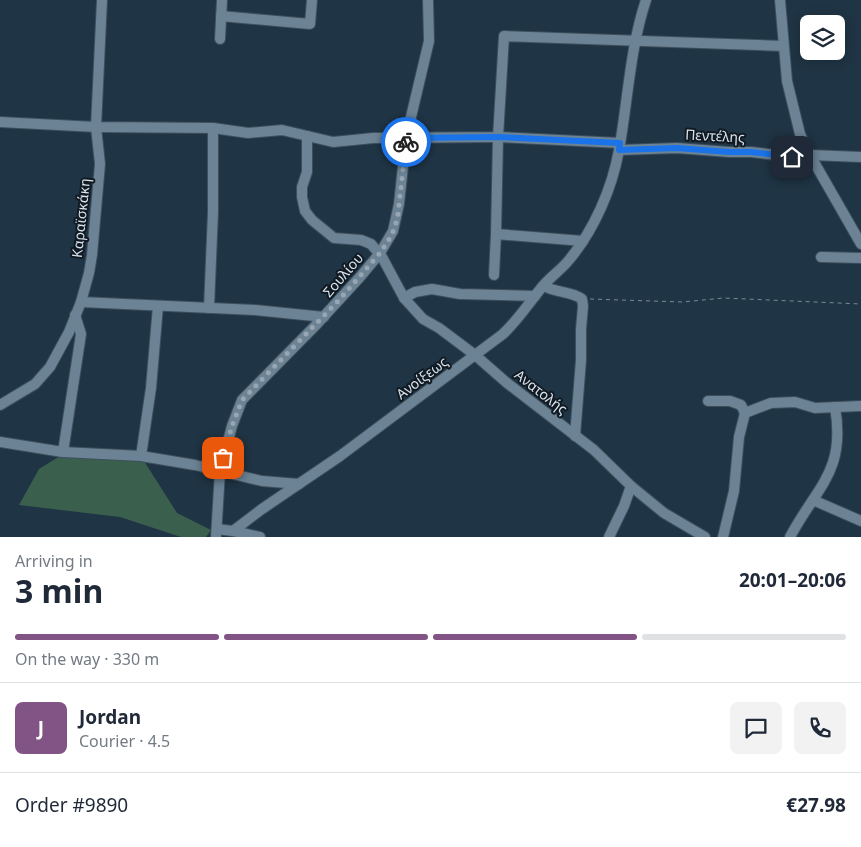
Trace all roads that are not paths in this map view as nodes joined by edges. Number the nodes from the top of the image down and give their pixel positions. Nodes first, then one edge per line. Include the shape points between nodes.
1 (102, 0) edge
2 (222, 0) edge
3 (312, 0) edge
4 (428, 0) edge
5 (646, 0) edge
6 (780, 0) edge
7 (221, 16) junction
8 (220, 39) dead end
9 (636, 42) junction
10 (783, 46) junction
11 (0, 122) edge
12 (96, 127) junction
13 (213, 128) junction
14 (307, 136) junction
15 (498, 137) junction
16 (406, 138) junction
17 (619, 146) junction
18 (810, 155) junction
19 (861, 157) edge
20 (496, 234) junction
21 (583, 241) junction
22 (861, 244) edge
23 (380, 253) junction
24 (821, 257) dead end
25 (861, 258) edge
26 (494, 275) dead end
27 (544, 286) junction
28 (535, 296) junction
29 (404, 298) junction
30 (81, 302) junction
31 (158, 306) junction
32 (209, 308) junction
33 (76, 315) junction
34 (324, 317) junction
35 (475, 355) junction
36 (708, 401) dead end
37 (0, 405) edge
38 (861, 406) edge
39 (835, 407) junction
40 (745, 413) junction
41 (575, 436) junction
42 (0, 442) edge
43 (63, 452) junction
44 (141, 456) junction
45 (220, 471) junction
46 (299, 484) junction
47 (631, 486) junction
48 (813, 500) junction
49 (861, 521) edge
50 (233, 531) junction
51 (216, 533) edge
52 (260, 537) edge
53 (609, 537) edge
54 (705, 537) edge
55 (723, 537) edge
56 (790, 537) edge

1 - 12 street, Καραϊσκάκη
2 - 7 street
3 - 7 street via 310,24
4 - 16 street, Σουλίου via 429,41
5 - 9 street, Ανοίξεως
6 - 10 street
7 - 8 street
9 - 10 street
9 - 15 street via 504,36
9 - 17 street, Ανοίξεως
10 - 18 street via 794,114
11 - 12 street, Πεντέλης
12 - 13 street, Πεντέλης
12 - 30 street, Καραϊσκάκη via 100,177 92,255
13 - 14 street, Πεντέλης via 248,133 282,130
13 - 32 street
14 - 16 street, Πεντέλης via 332,142
14 - 23 street via 307,172 302,189 302,203 307,214 334,238 364,241
15 - 16 street, Πεντέλης
15 - 17 street, Πεντέλης
15 - 20 street
16 - 23 street, Σουλίου via 396,222
17 - 18 street, Πεντέλης
17 - 21 street, Ανοίξεως via 608,189
18 - 19 street, Πεντέλης
18 - 22 street
20 - 21 street
20 - 26 street
21 - 27 street, Ανοίξεως
23 - 29 street, Ανατολής
23 - 34 street, Σουλίου
24 - 25 street
27 - 28 street, Ανοίξεως
27 - 41 street via 582,299
28 - 29 street via 460,294 432,289
28 - 35 street, Ανοίξεως via 509,328
29 - 35 street, Ανατολής via 423,319
30 - 31 street
30 - 33 street, Καραϊσκάκη
31 - 32 street
31 - 44 street
32 - 34 street
33 - 37 street, Καραϊσκάκη via 62,348 46,373 35,384
33 - 43 street via 81,334
34 - 45 street, Σουλίου via 242,400
35 - 41 street, Ανατολής
35 - 46 street, Ανοίξεως
36 - 40 street via 730,401 741,405
38 - 39 street
39 - 40 street via 771,403
39 - 48 street via 838,423 835,456 826,480
40 - 55 street via 739,437 734,491
41 - 47 street, Ανατολής
42 - 43 street
43 - 44 street
44 - 45 street
45 - 46 street via 262,481
45 - 51 street, Σουλίου
46 - 50 street, Ανοίξεως
47 - 53 street
47 - 54 street, Ανατολής via 664,512
48 - 49 street
48 - 56 street
50 - 51 street
50 - 52 street

